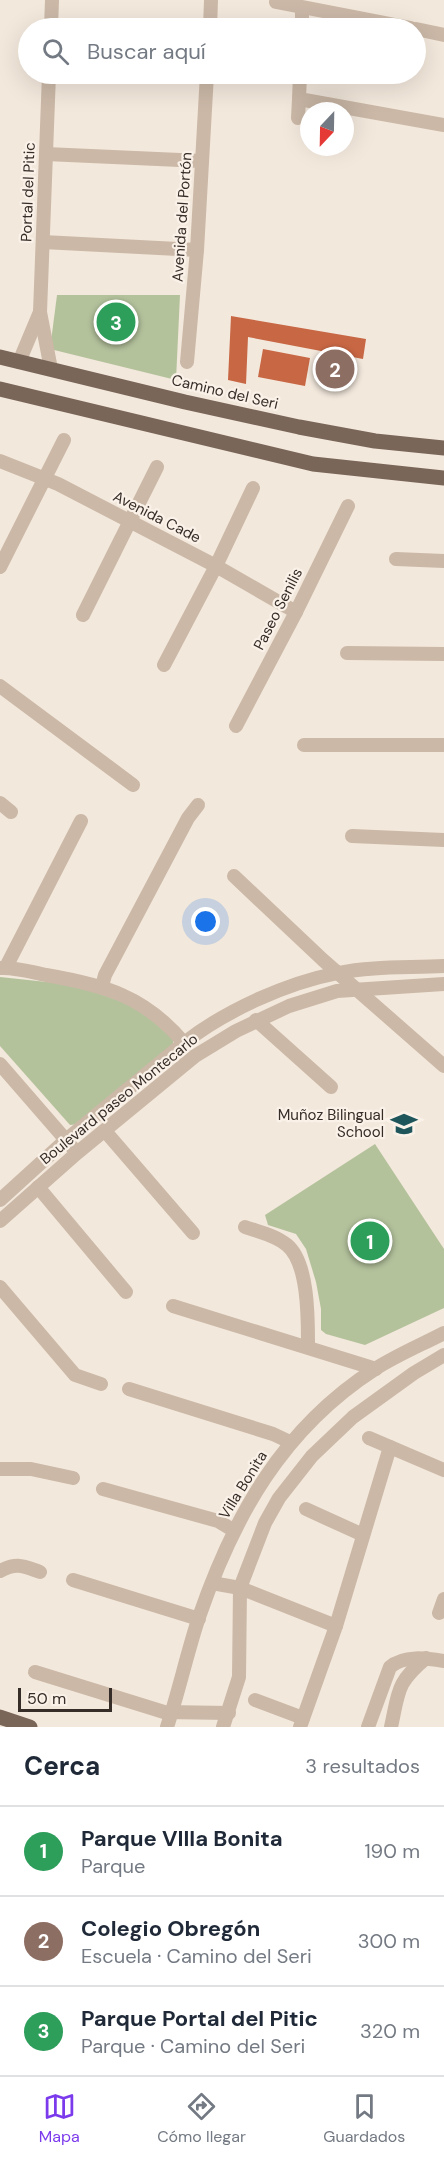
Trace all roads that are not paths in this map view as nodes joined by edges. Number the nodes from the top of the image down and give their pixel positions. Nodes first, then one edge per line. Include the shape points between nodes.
1 (52, 0) edge
2 (211, 0) edge
3 (276, 3) dead end
4 (302, 8) junction
5 (51, 18) edge
6 (210, 18) edge
7 (302, 18) edge
8 (356, 18) edge
9 (426, 31) edge
10 (444, 35) edge
11 (49, 84) edge
12 (206, 84) edge
13 (300, 84) edge
14 (299, 99) junction
15 (298, 118) dead end
16 (444, 125) edge
17 (46, 154) junction
18 (202, 161) junction
19 (43, 242) junction
20 (197, 250) junction
21 (40, 312) junction
22 (0, 357) edge
23 (19, 362) junction
24 (187, 362) dead end
25 (51, 369) junction
26 (0, 389) edge
27 (64, 440) dead end
28 (444, 448) edge
29 (0, 461) edge
30 (158, 468) dead end
31 (46, 478) junction
32 (444, 478) edge
33 (253, 488) dead end
34 (348, 506) dead end
35 (131, 522) junction
36 (396, 559) dead end
37 (444, 561) edge
38 (216, 566) junction
39 (0, 567) edge
40 (296, 612) junction
41 (82, 615) dead end
42 (347, 654) dead end
43 (444, 654) edge
44 (164, 665) dead end
45 (0, 686) edge
46 (236, 726) dead end
47 (304, 745) dead end
48 (444, 745) edge
49 (133, 785) dead end
50 (198, 805) dead end
51 (81, 821) dead end
52 (352, 836) dead end
53 (444, 840) edge
54 (234, 876) dead end
55 (444, 966) edge
56 (3, 968) edge
57 (338, 973) junction
58 (444, 984) edge
59 (102, 986) junction
60 (356, 989) junction
61 (256, 1020) junction
62 (184, 1043) junction
63 (0, 1064) edge
64 (444, 1066) edge
65 (332, 1087) dead end
66 (105, 1131) junction
67 (66, 1140) junction
68 (77, 1153) junction
69 (38, 1187) junction
70 (0, 1199) edge
71 (0, 1221) edge
72 (244, 1227) dead end
73 (193, 1233) dead end
74 (0, 1287) edge
75 (126, 1292) dead end
76 (173, 1306) dead end
77 (444, 1333) edge
78 (308, 1347) junction
79 (444, 1355) edge
80 (376, 1369) junction
81 (101, 1384) dead end
82 (129, 1389) dead end
83 (339, 1396) junction
84 (353, 1417) junction
85 (369, 1438) dead end
86 (290, 1442) junction
87 (390, 1447) junction
88 (0, 1468) edge
89 (444, 1470) edge
90 (72, 1478) dead end
91 (103, 1489) dead end
92 (306, 1509) dead end
93 (233, 1530) junction
94 (363, 1534) junction
95 (0, 1571) edge
96 (40, 1572) dead end
97 (73, 1580) dead end
98 (212, 1583) junction
99 (240, 1588) junction
100 (444, 1599) edge
101 (439, 1613) dead end
102 (199, 1619) junction
103 (336, 1626) junction
104 (426, 1658) junction
105 (444, 1661) edge
106 (35, 1672) dead end
107 (255, 1701) dead end
108 (172, 1712) junction
109 (228, 1713) junction
110 (0, 1718) edge
111 (302, 1723) edge
112 (30, 1727) edge
113 (167, 1727) edge
114 (224, 1727) edge
115 (368, 1727) edge
116 (391, 1727) edge

1 - 5 street
2 - 6 street
3 - 4 street
4 - 7 street
4 - 8 street
9 - 10 street
11 - 17 street, Portal del Pitic
12 - 18 street, Avenida del Portón
13 - 14 street
14 - 15 street
14 - 16 street
17 - 18 street
17 - 19 street, Portal del Pitic
18 - 20 street, Avenida del Portón
19 - 20 street
19 - 21 street, Portal del Pitic
20 - 24 street, Avenida del Portón
21 - 23 street, Portal del Pitic
21 - 25 street, Portal del Pitic
22 - 23 main road, Camino del Seri
23 - 25 main road, Camino del Seri
25 - 28 main road, Camino del Seri via 320,432
26 - 32 main road via 313,464
27 - 31 street
29 - 31 street, Avenida Cade
30 - 35 street
31 - 35 street, Avenida Cade
31 - 39 street
33 - 38 street
34 - 40 street, Paseo Senilis
35 - 38 street, Avenida Cade
35 - 41 street
36 - 37 street
38 - 40 street, Avenida Cade
38 - 44 street
40 - 46 street, Paseo Senilis
42 - 43 street
45 - 49 street
47 - 48 street
50 - 59 street via 182,828
51 - 56 street
52 - 53 street
54 - 57 street
55 - 57 street
56 - 59 street
57 - 60 street
57 - 62 street via 301,983 231,1013
58 - 60 street, Boulevard paseo Montecarlo
59 - 62 street via 146,1008
60 - 61 street, Boulevard paseo Montecarlo via 315,997
60 - 64 street
61 - 65 street
61 - 66 street, Boulevard paseo Montecarlo via 195,1056
62 - 67 street
63 - 67 street
66 - 68 street, Boulevard paseo Montecarlo
66 - 73 street
67 - 68 street
67 - 70 street
68 - 69 street, Boulevard paseo Montecarlo
69 - 71 street, Boulevard paseo Montecarlo
69 - 75 street
72 - 78 street via 276,1237 292,1249 309,1308
74 - 81 street via 75,1375
76 - 78 street
77 - 80 street, Villa Bonita
78 - 80 street
79 - 84 street
80 - 83 street, Villa Bonita
82 - 86 street
83 - 84 street
83 - 86 street, Villa Bonita
84 - 99 street via 312,1456 279,1498 265,1522
85 - 87 street
86 - 93 street, Villa Bonita
87 - 89 street
87 - 94 street
88 - 90 street via 31,1469
91 - 93 street via 218,1521
92 - 94 street
93 - 98 street, Villa Bonita
94 - 103 street
95 - 96 street via 14,1565
97 - 102 street
98 - 99 street
98 - 102 street, Villa Bonita
99 - 103 street
99 - 109 street via 238,1677
100 - 101 street
102 - 108 street, Villa Bonita
103 - 111 street
104 - 105 street
104 - 115 street via 397,1661 390,1667
104 - 116 street via 399,1687
106 - 108 street
107 - 111 street
108 - 109 street
108 - 113 street, Villa Bonita
109 - 114 street
110 - 112 main road

